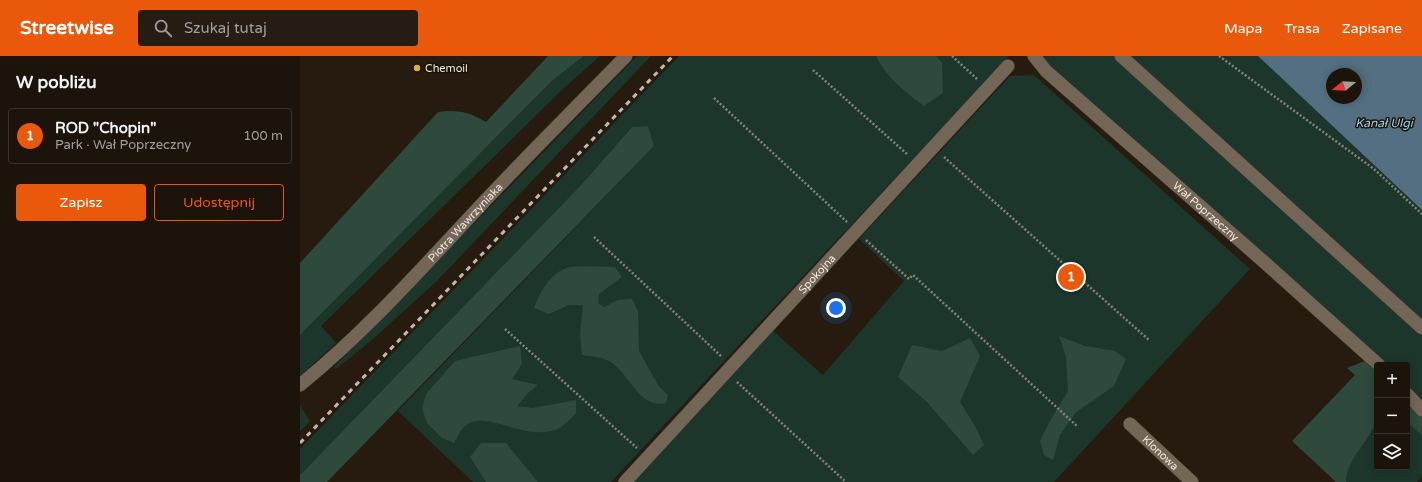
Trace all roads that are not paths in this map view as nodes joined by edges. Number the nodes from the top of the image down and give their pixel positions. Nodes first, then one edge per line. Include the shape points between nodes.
1 (626, 56) edge
2 (1034, 56) edge
3 (1121, 56) edge
4 (1008, 66) dead end
5 (1422, 328) edge
6 (1377, 362) edge
7 (300, 384) edge
8 (1410, 397) edge
9 (1422, 410) edge
10 (1130, 424) dead end
11 (625, 482) edge
12 (1192, 482) edge

1 - 7 street, Piotra Wawrzyniaka via 499,186 398,295 325,364
2 - 6 street, Wał Poprzeczny via 1046,71
3 - 5 street
4 - 11 street, Spokojna
8 - 9 street
10 - 12 street, Klonowa

